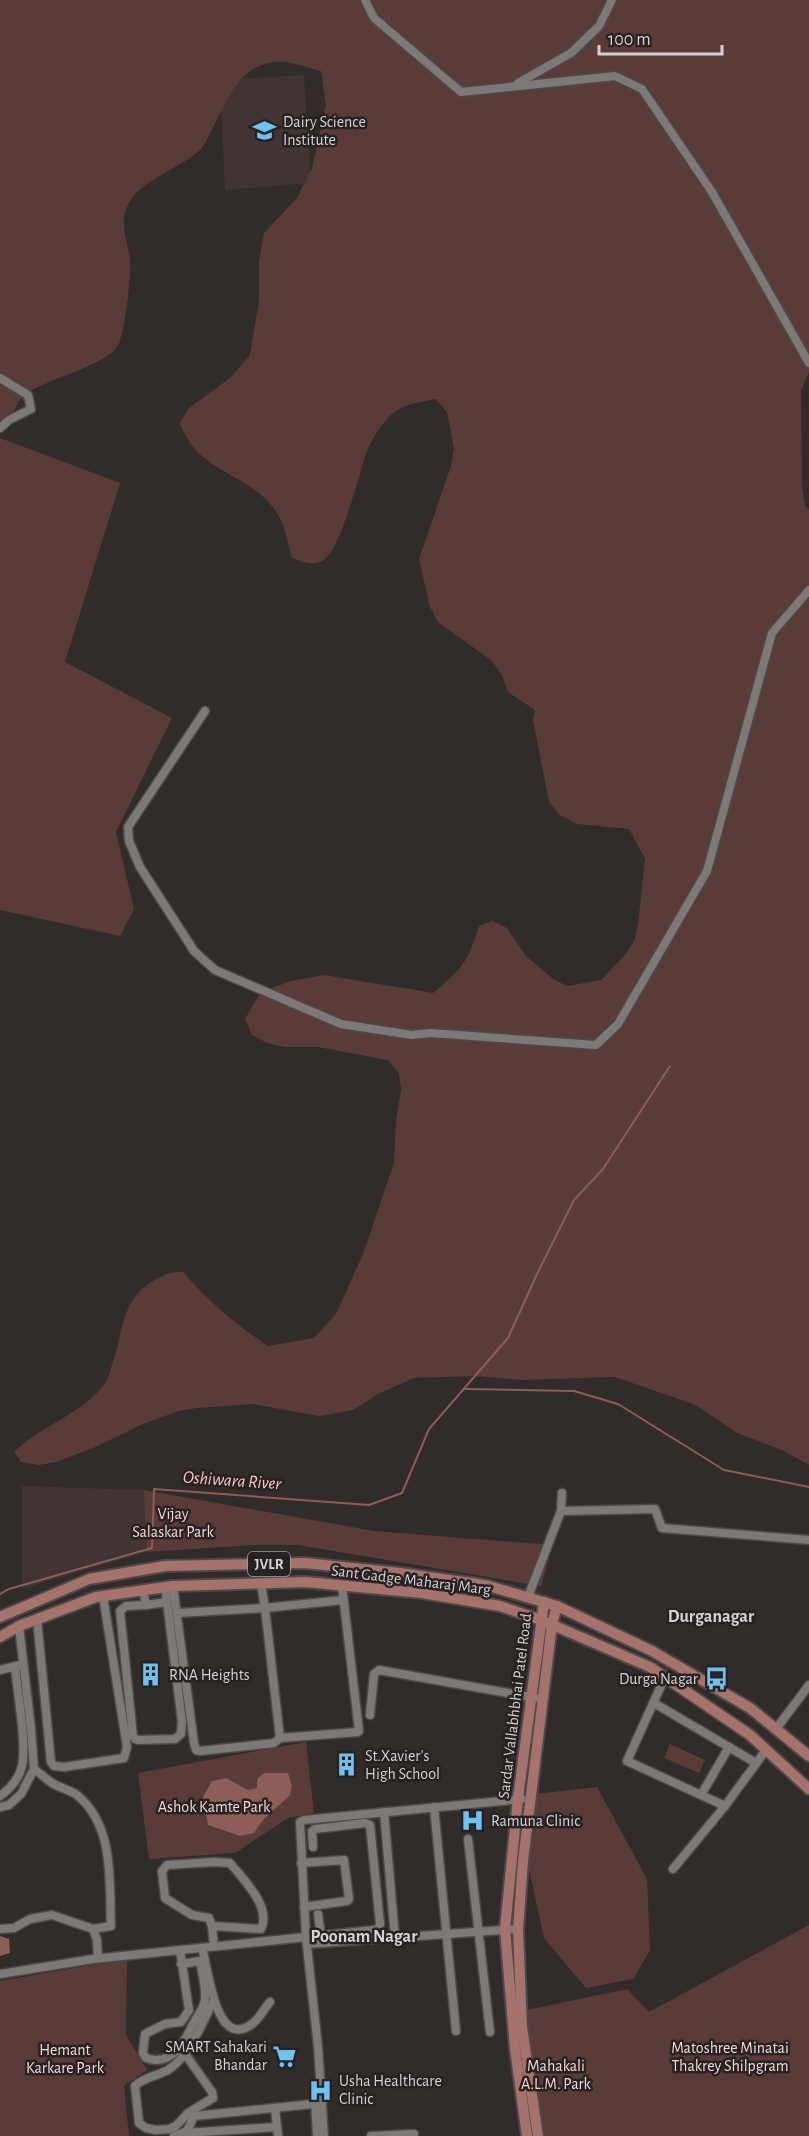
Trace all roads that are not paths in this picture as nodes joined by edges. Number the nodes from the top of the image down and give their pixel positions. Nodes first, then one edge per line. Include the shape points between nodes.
1 (365, 0) edge
2 (612, 0) edge
3 (514, 86) junction
4 (809, 363) edge
5 (0, 378) edge
6 (0, 428) edge
7 (809, 590) edge
8 (205, 711) dead end
9 (562, 1493) dead end
10 (561, 1511) junction
11 (809, 1540) edge
12 (261, 1584) junction
13 (169, 1586) junction
14 (342, 1586) junction
15 (143, 1590) junction
16 (103, 1596) junction
17 (528, 1597) junction
18 (344, 1600) junction
19 (167, 1602) junction
20 (544, 1602) junction
21 (146, 1605) junction
22 (557, 1606) junction
23 (265, 1608) junction
24 (177, 1613) junction
25 (0, 1617) edge
26 (38, 1619) junction
27 (541, 1620) junction
28 (552, 1624) junction
29 (19, 1626) junction
30 (0, 1637) edge
31 (19, 1665) junction
32 (0, 1670) edge
33 (665, 1677) junction
34 (809, 1685) edge
35 (532, 1697) junction
36 (544, 1700) junction
37 (654, 1703) junction
38 (370, 1715) dead end
39 (776, 1729) junction
40 (280, 1738) junction
41 (729, 1747) junction
42 (766, 1750) junction
43 (809, 1756) edge
44 (756, 1763) junction
45 (34, 1769) junction
46 (809, 1789) edge
47 (701, 1795) junction
48 (0, 1796) edge
49 (518, 1798) junction
50 (531, 1799) junction
51 (725, 1806) junction
52 (0, 1807) edge
53 (434, 1807) junction
54 (384, 1812) junction
55 (468, 1839) dead end
56 (313, 1847) dead end
57 (301, 1863) junction
58 (673, 1869) dead end
59 (304, 1907) junction
60 (318, 1914) dead end
61 (212, 1926) junction
62 (0, 1929) edge
63 (93, 1929) junction
64 (505, 1929) junction
65 (518, 1929) junction
66 (478, 1931) junction
67 (448, 1933) junction
68 (321, 1936) junction
69 (395, 1937) junction
70 (307, 1941) junction
71 (214, 1946) junction
72 (202, 1947) junction
73 (180, 1950) junction
74 (99, 1958) junction
75 (181, 1964) junction
76 (0, 1974) edge
77 (214, 2000) junction
78 (270, 2002) dead end
79 (456, 2031) dead end
80 (490, 2032) dead end
81 (185, 2054) junction
82 (318, 2103) junction
83 (275, 2108) junction
84 (277, 2132) edge
85 (185, 2133) junction
86 (209, 2134) edge
87 (414, 2134) dead end
88 (174, 2136) edge
89 (317, 2136) edge
90 (324, 2136) edge
91 (371, 2136) edge
92 (527, 2136) edge
93 (538, 2136) edge

1 - 3 street via 374,18 461,92
2 - 3 street via 598,26 571,52
3 - 4 street via 615,76 642,89 712,192
5 - 6 street via 28,395 32,409
7 - 8 street via 772,633 707,871 618,1024 596,1045 412,1035 341,1024 215,970 194,951 140,867 129,841 128,827
9 - 10 street
10 - 11 street via 655,1509 662,1528
10 - 17 street
12 - 13 main road, Sant Gadge Maharaj Marg / JVLR
12 - 14 main road, Sant Gadge Maharaj Marg / JVLR via 306,1582
12 - 23 street
13 - 15 main road, Sant Gadge Maharaj Marg / JVLR
13 - 19 street
13 - 24 street
14 - 18 street
14 - 27 main road, Sant Gadge Maharaj Marg / JVLR via 422,1593 500,1606
15 - 16 main road, Sant Gadge Maharaj Marg / JVLR
15 - 21 street
16 - 26 main road, Sant Gadge Maharaj Marg / JVLR
16 - 26 street via 127,1747 124,1758 64,1767 51,1762
17 - 20 main road, JVLR
17 - 25 main road, JVLR via 471,1583 305,1563 165,1566 89,1579
18 - 23 street
18 - 40 street via 359,1731
19 - 21 street
19 - 21 street via 182,1722 181,1734 175,1739 139,1740 133,1736 120,1611 126,1606
20 - 22 main road, JVLR
20 - 27 main road, Sardar Vallabhbhai Patel Road
22 - 28 main road, Sardar Vallabhbhai Patel Road
22 - 39 main road, JVLR via 652,1651 750,1708
23 - 24 street
23 - 40 street
24 - 40 street via 196,1750 274,1743
26 - 29 main road, Sant Gadge Maharaj Marg / JVLR
27 - 28 main road, Sant Gadge Maharaj Marg / JVLR
27 - 35 main road, Sardar Vallabhbhai Patel Road
28 - 33 main road, Sant Gadge Maharaj Marg / JVLR
28 - 36 main road, Sardar Vallabhbhai Patel Road
29 - 30 main road, Sant Gadge Maharaj Marg / JVLR
29 - 31 street
31 - 32 street
31 - 45 street
31 - 48 street via 22,1768 10,1789
33 - 37 street
33 - 42 main road, Sant Gadge Maharaj Marg / JVLR
34 - 39 street
35 - 36 street
35 - 38 street via 379,1670 374,1674
35 - 49 main road, Sardar Vallabhbhai Patel Road
36 - 50 main road, Sardar Vallabhbhai Patel Road
37 - 41 street
37 - 47 street via 627,1761
39 - 43 main road, JVLR
41 - 44 street
41 - 47 street
42 - 44 street
42 - 46 main road, Sant Gadge Maharaj Marg / JVLR
44 - 51 street
45 - 52 street via 21,1794
45 - 63 street via 52,1784 76,1794 95,1813 104,1833 111,1926
47 - 51 street
49 - 50 street
49 - 53 street
49 - 64 main road, Sardar Vallabhbhai Patel Road
50 - 65 main road, Sardar Vallabhbhai Patel Road
51 - 58 street
53 - 54 street
53 - 67 street
54 - 57 street via 301,1821
54 - 69 street
55 - 66 street
56 - 68 street via 315,1829 365,1823 371,1826 380,1926
57 - 59 street
57 - 59 street via 344,1860 349,1899
59 - 70 street
60 - 68 street
61 - 61 street via 209,1918 192,1915 165,1898 162,1871 167,1865 230,1863 245,1881 260,1903 265,1922 261,1929
61 - 71 street
62 - 63 street via 52,1915
63 - 74 street
64 - 65 street
64 - 66 street
64 - 92 main road, Sardar Vallabhbhai Patel Road
65 - 93 main road, Sardar Vallabhbhai Patel Road via 522,2027
66 - 67 street
66 - 80 street
67 - 69 street
67 - 79 street
68 - 70 street
69 - 70 street
70 - 71 street
70 - 82 street via 318,2047
71 - 72 street
72 - 73 street
72 - 77 street
73 - 74 street
73 - 75 street
74 - 76 street
75 - 75 street via 189,2010 181,2022 165,2024 145,2034 146,2058 162,2059 176,2054 203,2008 200,1961
77 - 78 street via 224,2023 240,2029 253,2024
77 - 81 street
81 - 81 street via 169,2069 135,2086 139,2122 146,2128 176,2127 188,2113 213,2098
82 - 83 street
82 - 89 street
82 - 90 street
83 - 84 street
83 - 85 street via 194,2116
84 - 86 street
85 - 86 street
85 - 88 street
87 - 91 street

